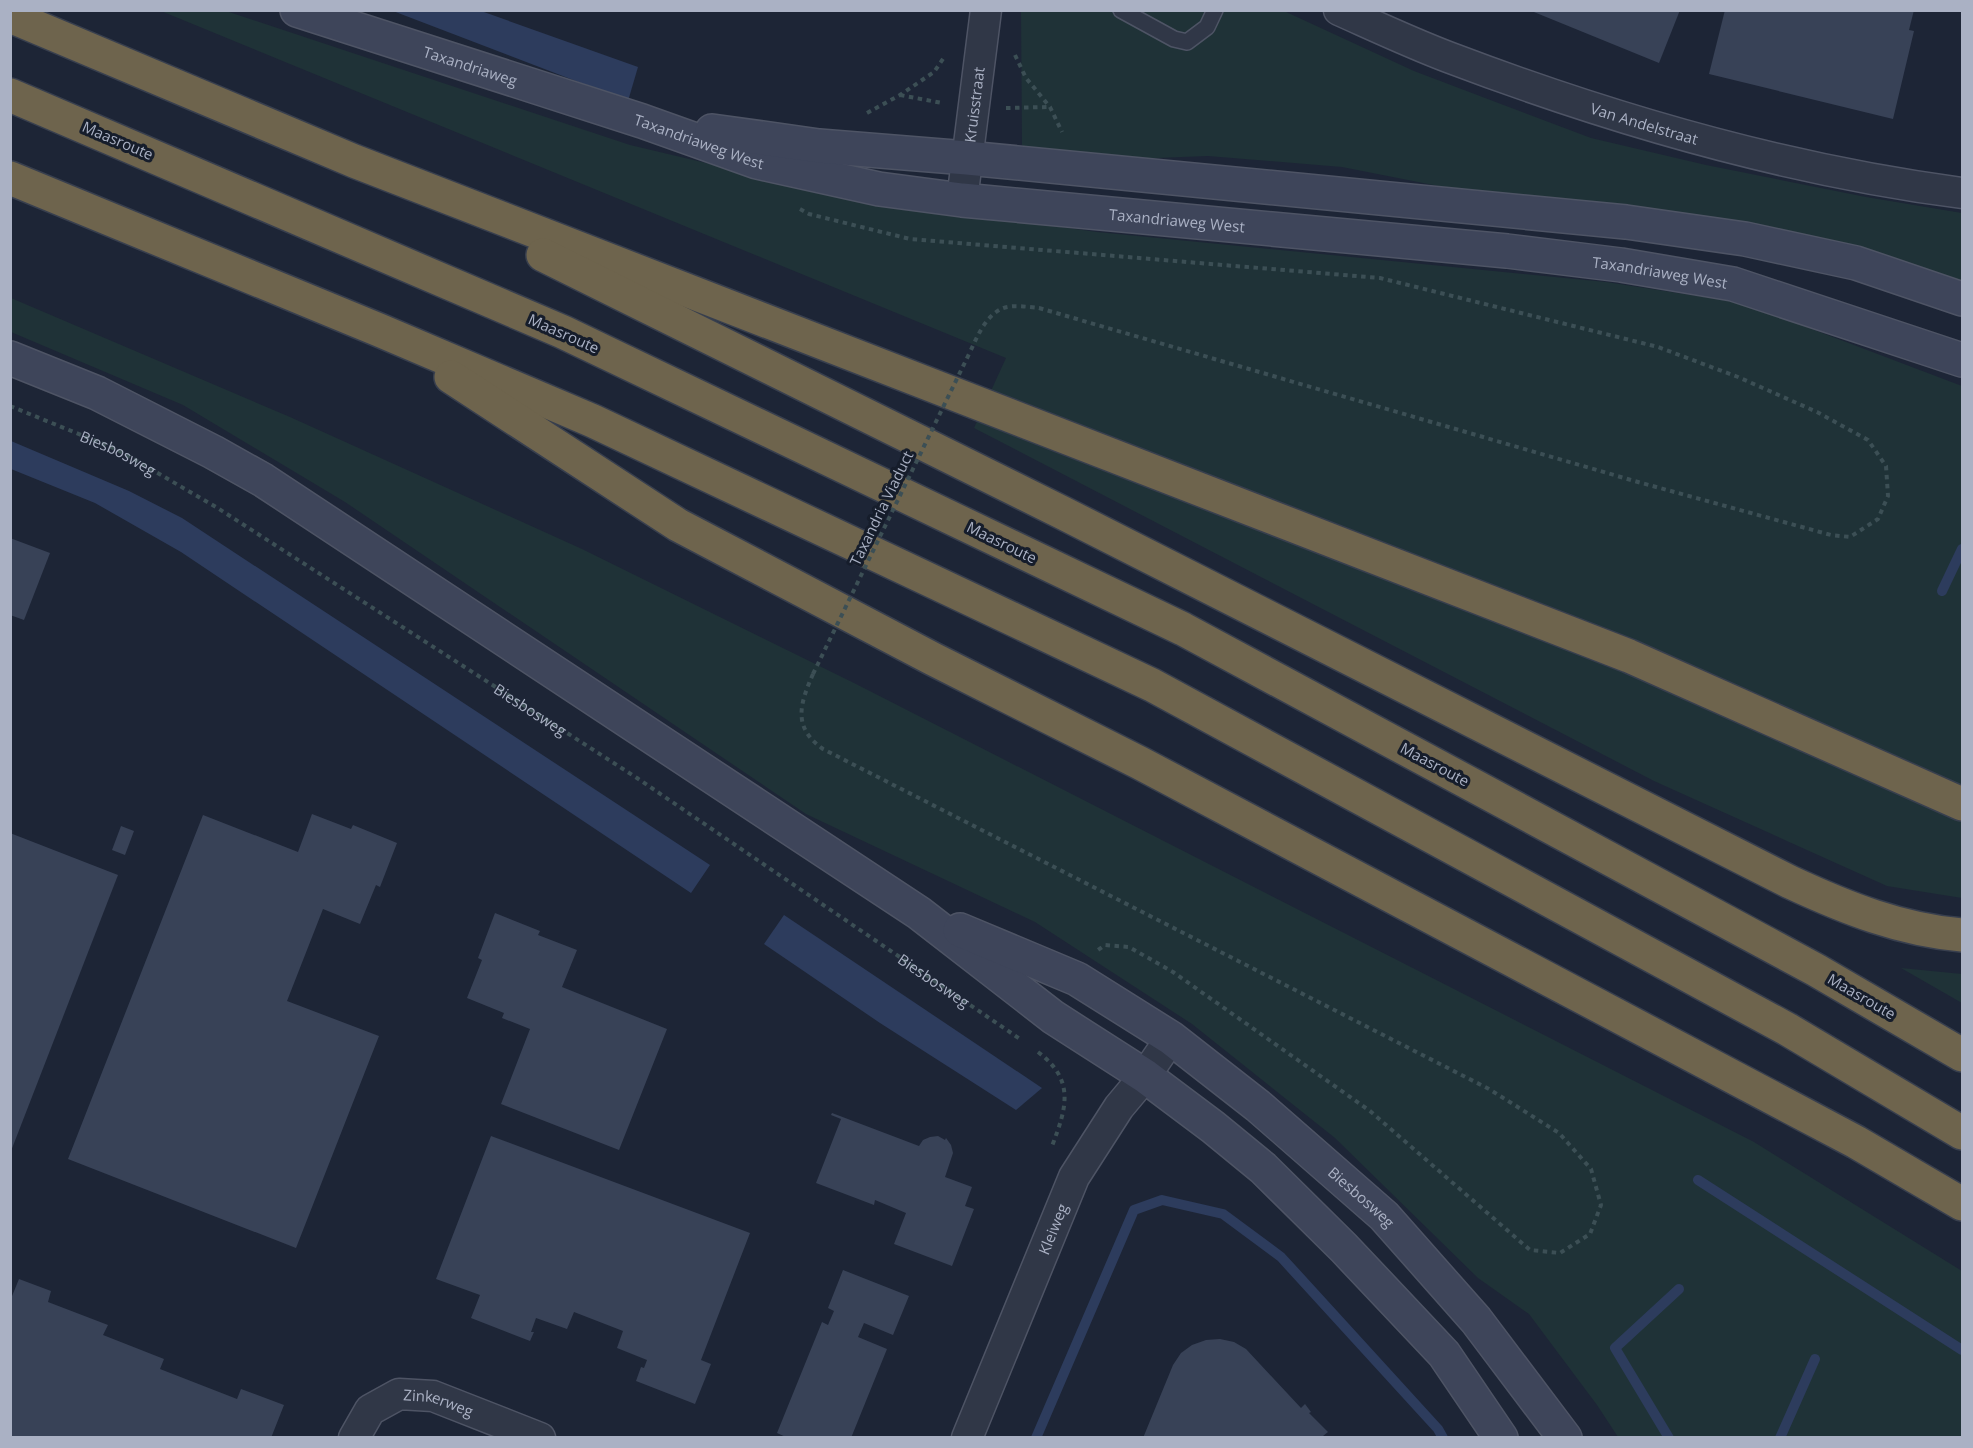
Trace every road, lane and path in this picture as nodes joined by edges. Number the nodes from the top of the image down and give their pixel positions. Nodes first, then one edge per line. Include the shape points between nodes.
1 (297, 10) edge
2 (986, 10) edge
3 (1121, 10) edge
4 (1215, 10) edge
5 (1339, 10) edge
6 (10, 16) edge
7 (1014, 51) dead end
8 (946, 55) dead end
9 (10, 95) edge
10 (880, 107) dead end
11 (642, 121) junction
12 (967, 158) junction
13 (354, 160) junction
14 (1061, 169) junction
15 (10, 178) edge
16 (1962, 193) edge
17 (962, 200) junction
18 (1047, 252) dead end
19 (1962, 299) edge
20 (380, 330) junction
21 (10, 358) edge
22 (1962, 360) edge
23 (10, 406) edge
24 (1961, 803) edge
25 (919, 913) junction
26 (1962, 935) edge
27 (1077, 979) junction
28 (1053, 1017) junction
29 (1171, 1038) junction
30 (1031, 1047) junction
31 (1962, 1055) edge
32 (1144, 1076) junction
33 (1962, 1133) edge
34 (1856, 1142) junction
35 (1048, 1154) dead end
36 (1962, 1204) edge
37 (1962, 1222) edge
38 (354, 1437) edge
39 (540, 1437) edge
40 (967, 1437) edge
41 (1501, 1437) edge
42 (1564, 1437) edge

1 - 11 main road, Taxandriaweg
2 - 12 street, Kruisstraat
3 - 4 lane via 1187,42 1207,27
5 - 16 street, Van Andelstraat via 1448,56 1629,120 1817,168
6 - 13 highway
7 - 14 path via 1026,78 1062,128
8 - 10 path via 934,72
9 - 31 highway, Maasroute via 563,332 1183,629 1816,970
11 - 12 main road, Taxandriaweg West via 819,146
11 - 17 main road, Taxandriaweg West via 757,162 879,189
12 - 14 main road, Taxandriaweg West
12 - 17 street, Kruisstraat
13 - 24 highway via 1629,656
13 - 26 highway via 1064,513 1790,882 1841,906 1895,924
14 - 19 main road, Taxandriaweg West via 1626,222 1745,239 1856,263
15 - 20 highway
17 - 22 main road, Taxandriaweg West via 1621,265 1733,284
18 - 27 path, Taxandria Viaduct, bridge via 1380,279 1658,347 1738,377 1868,440 1886,466 1888,496 1878,519 1850,537 1832,535 1039,308 1001,309 982,326 813,674 802,706 802,721 810,739 1489,1089 1559,1133 1591,1168 1601,1205 1590,1234 1560,1253 1530,1250 1370,1112 1173,972 1130,947 1105,945
20 - 33 highway via 593,421 1152,685 1787,1029
20 - 34 highway via 678,525
21 - 25 main road, Biesbosweg via 97,393 263,480
23 - 30 path, Biesbosweg via 118,450 216,507 637,778
25 - 27 main road, Biesbosweg
25 - 28 main road, Biesbosweg
27 - 29 main road, Biesbosweg
28 - 30 path
28 - 32 main road, Biesbosweg
29 - 32 street, Kleiweg
29 - 42 main road, Biesbosweg via 1258,1106 1384,1216 1476,1320
30 - 35 path via 1061,1075 1066,1096
32 - 40 street, Kleiweg via 1074,1177
32 - 41 main road, Biesbosweg via 1263,1168 1344,1248 1444,1354
34 - 36 highway
34 - 37 highway
38 - 39 street, Zinkerweg via 370,1410 399,1394 433,1396

